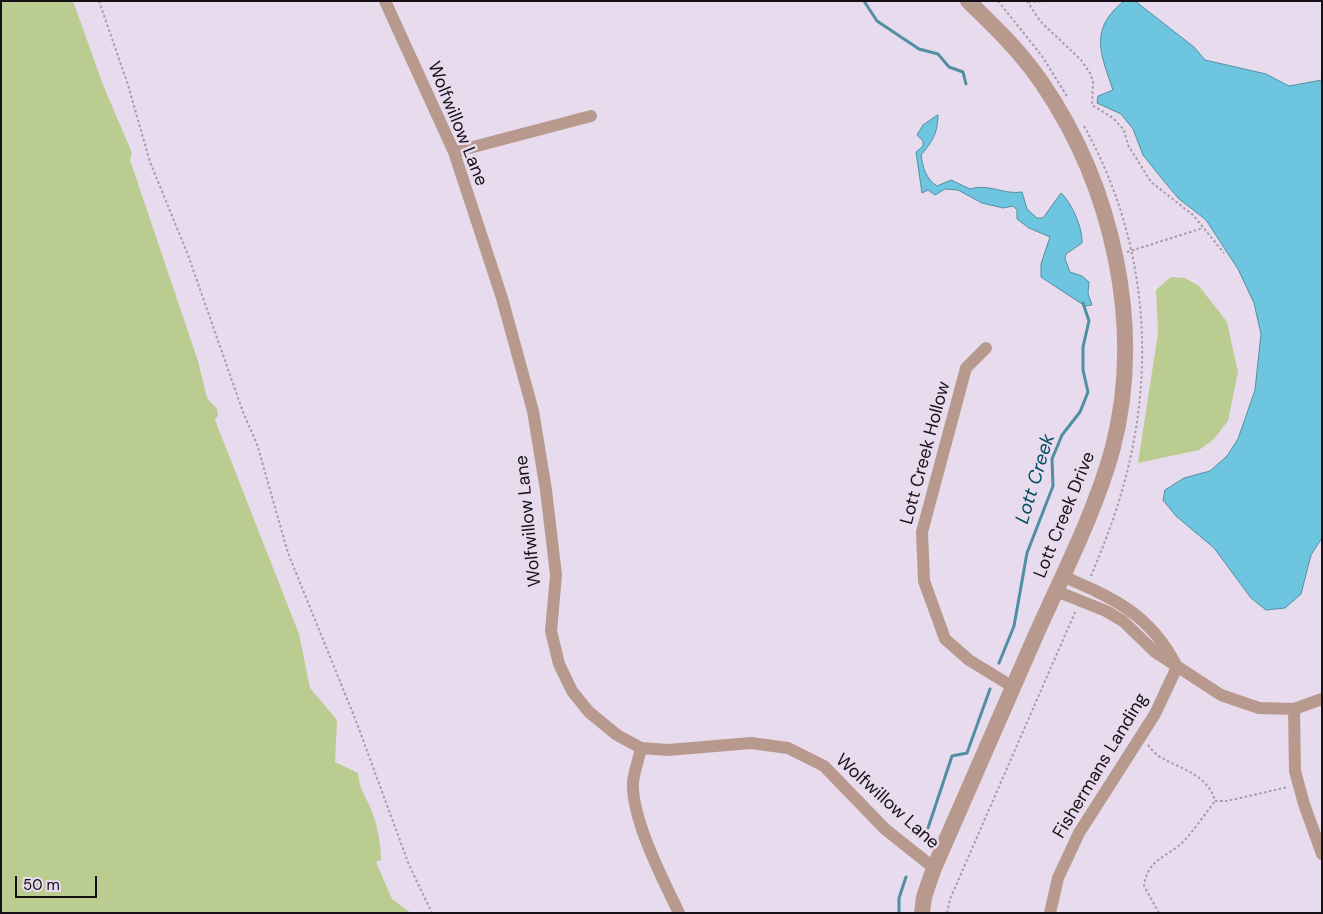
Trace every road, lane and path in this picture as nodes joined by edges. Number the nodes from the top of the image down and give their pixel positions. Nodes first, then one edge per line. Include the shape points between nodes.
1 (99, 1) edge
2 (386, 1) edge
3 (968, 1) edge
4 (998, 1) edge
5 (1027, 1) edge
6 (1048, 1) edge
7 (1072, 104) dead end
8 (591, 116) dead end
9 (1080, 120) dead end
10 (454, 152) junction
11 (1203, 228) junction
12 (1132, 251) junction
13 (1224, 253) dead end
14 (1115, 255) junction
15 (986, 348) dead end
16 (1059, 583) junction
17 (1086, 586) junction
18 (1080, 600) junction
19 (1177, 667) junction
20 (1013, 687) junction
21 (1322, 699) edge
22 (1294, 709) junction
23 (1140, 739) junction
24 (641, 748) junction
25 (1299, 785) junction
26 (1215, 801) junction
27 (1322, 854) edge
28 (934, 868) junction
29 (432, 913) edge
30 (679, 913) edge
31 (922, 913) edge
32 (947, 913) edge
33 (1050, 913) edge
34 (1159, 913) edge

1 - 29 path via 128,84 150,162 188,255 257,444 288,553 356,721 408,865
2 - 10 street, Wolfwillow Lane
3 - 14 street, Lott Creek Drive via 1020,54 1061,113 1092,178
4 - 7 path via 1042,56
5 - 6 path
5 - 11 path via 1040,21 1081,60 1090,73 1092,105 1124,130 1128,145 1150,182 1193,215
8 - 10 street
9 - 12 path via 1102,158 1116,192
10 - 24 street, Wolfwillow Lane via 502,298 533,411 556,575 551,631 559,664 572,691 589,712 617,735
11 - 12 path
11 - 13 path
12 - 14 path
12 - 17 path via 1138,279 1141,384 1132,449 1121,494
14 - 16 street, Lott Creek Drive via 1121,287 1125,352 1119,418 1100,489
15 - 20 street, Lott Creek Hollow via 966,368 922,532 924,581 945,639 969,660
16 - 17 street
16 - 18 street
16 - 20 street, Lott Creek Drive
17 - 19 street via 1114,598 1132,611 1166,644
18 - 19 street via 1123,621 1155,652
18 - 32 path via 965,863
19 - 22 street via 1228,697 1259,708
19 - 23 street, Fishermans Landing
20 - 28 street, Lott Creek Drive
21 - 22 street
22 - 25 street via 1295,771
23 - 26 path via 1162,758 1203,781
23 - 33 street, Fishermans Landing via 1079,833 1058,878
24 - 28 street, Wolfwillow Lane via 668,750 751,743 788,748 824,766 885,829
24 - 30 street via 633,782 637,810
25 - 26 path via 1227,802
25 - 27 street
26 - 34 path via 1182,843 1154,863 1145,876 1144,886
28 - 31 street, Lott Creek Drive

